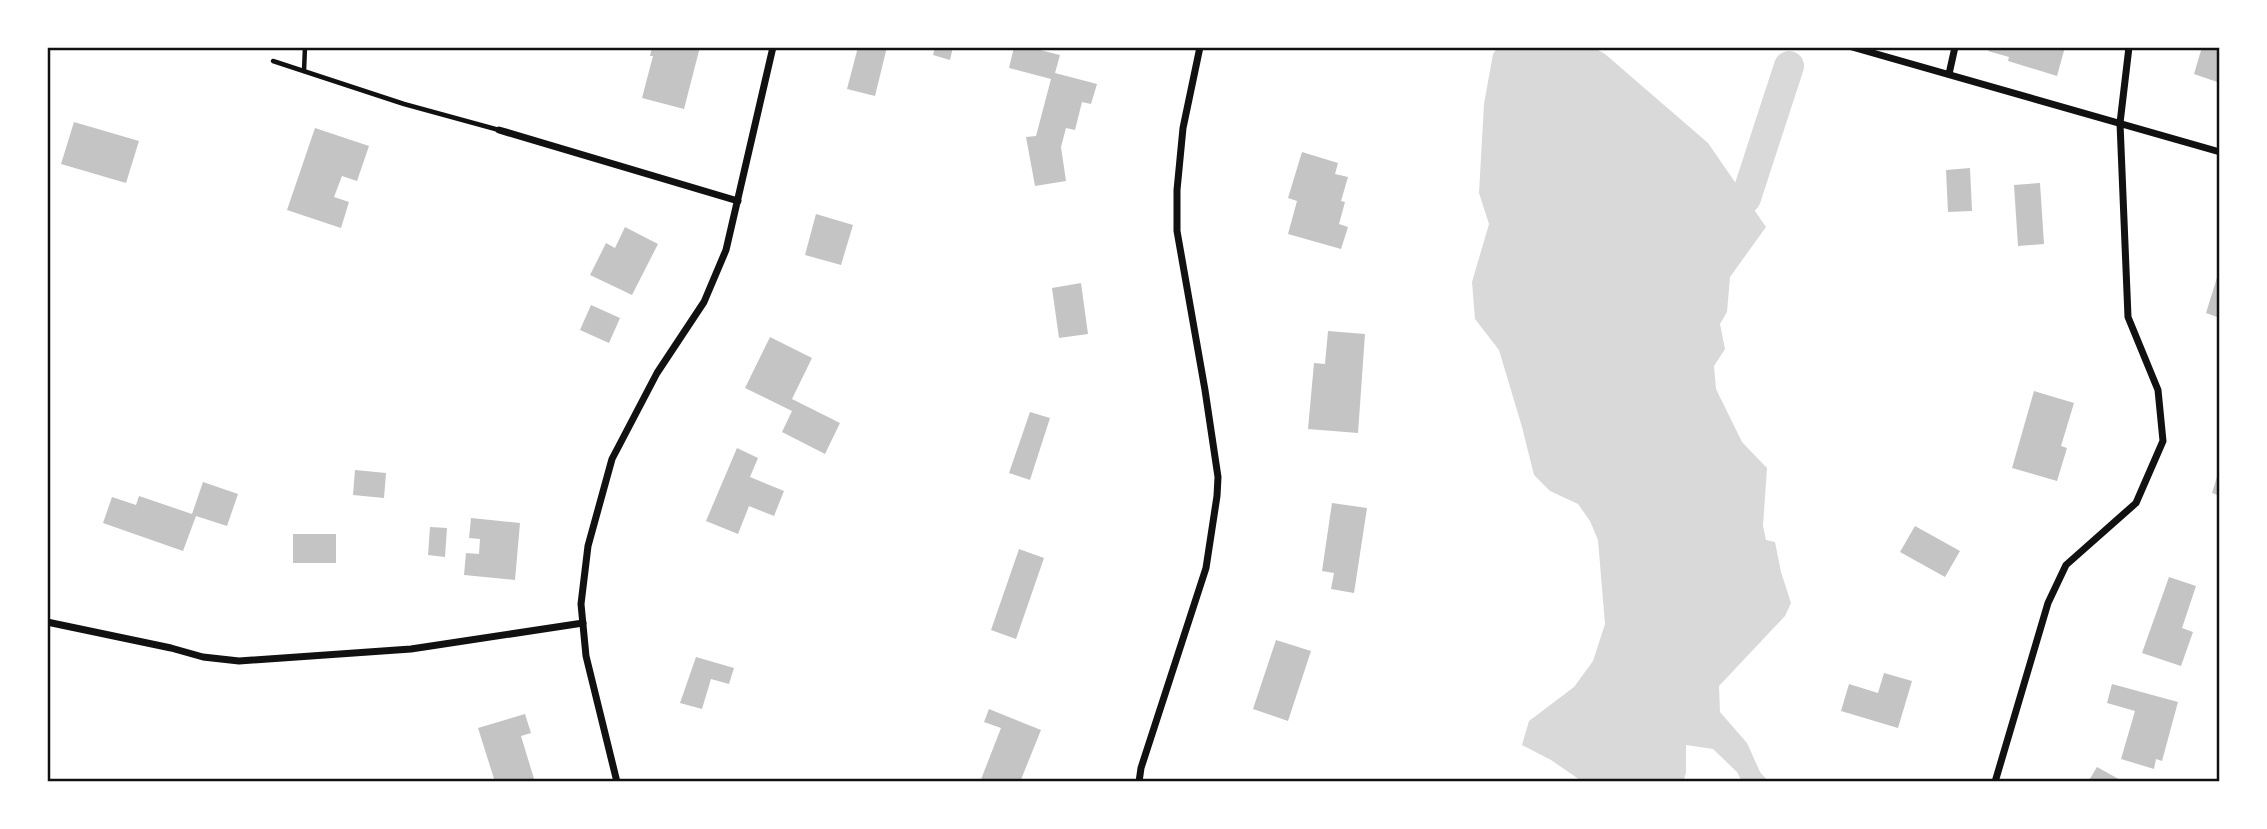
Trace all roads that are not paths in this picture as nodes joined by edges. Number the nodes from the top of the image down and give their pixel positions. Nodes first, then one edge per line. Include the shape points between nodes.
1 (305, 47) edge
2 (773, 47) edge
3 (1200, 47) edge
4 (1852, 47) edge
5 (1955, 47) edge
6 (2129, 47) edge
7 (273, 61) dead end
8 (303, 71) junction
9 (1949, 74) junction
10 (2120, 123) junction
11 (499, 130) joint
12 (2220, 152) edge
13 (738, 201) junction
14 (47, 622) edge
15 (583, 623) junction
16 (617, 782) edge
17 (1139, 782) edge
18 (1994, 782) edge

1 - 8 lane
2 - 13 street
3 - 17 street via 1183,128 1178,231 1218,477 1217,496 1206,568
4 - 9 street
5 - 9 street
6 - 10 street
7 - 8 lane
8 - 11 lane
9 - 10 street
10 - 12 street
10 - 18 street via 2128,317 2158,390 2163,441 2136,503 2066,565 2048,603
11 - 13 street
13 - 15 street via 726,250 704,302 657,373 612,460 588,546
14 - 15 street via 239,661 411,649
15 - 16 street via 586,656

